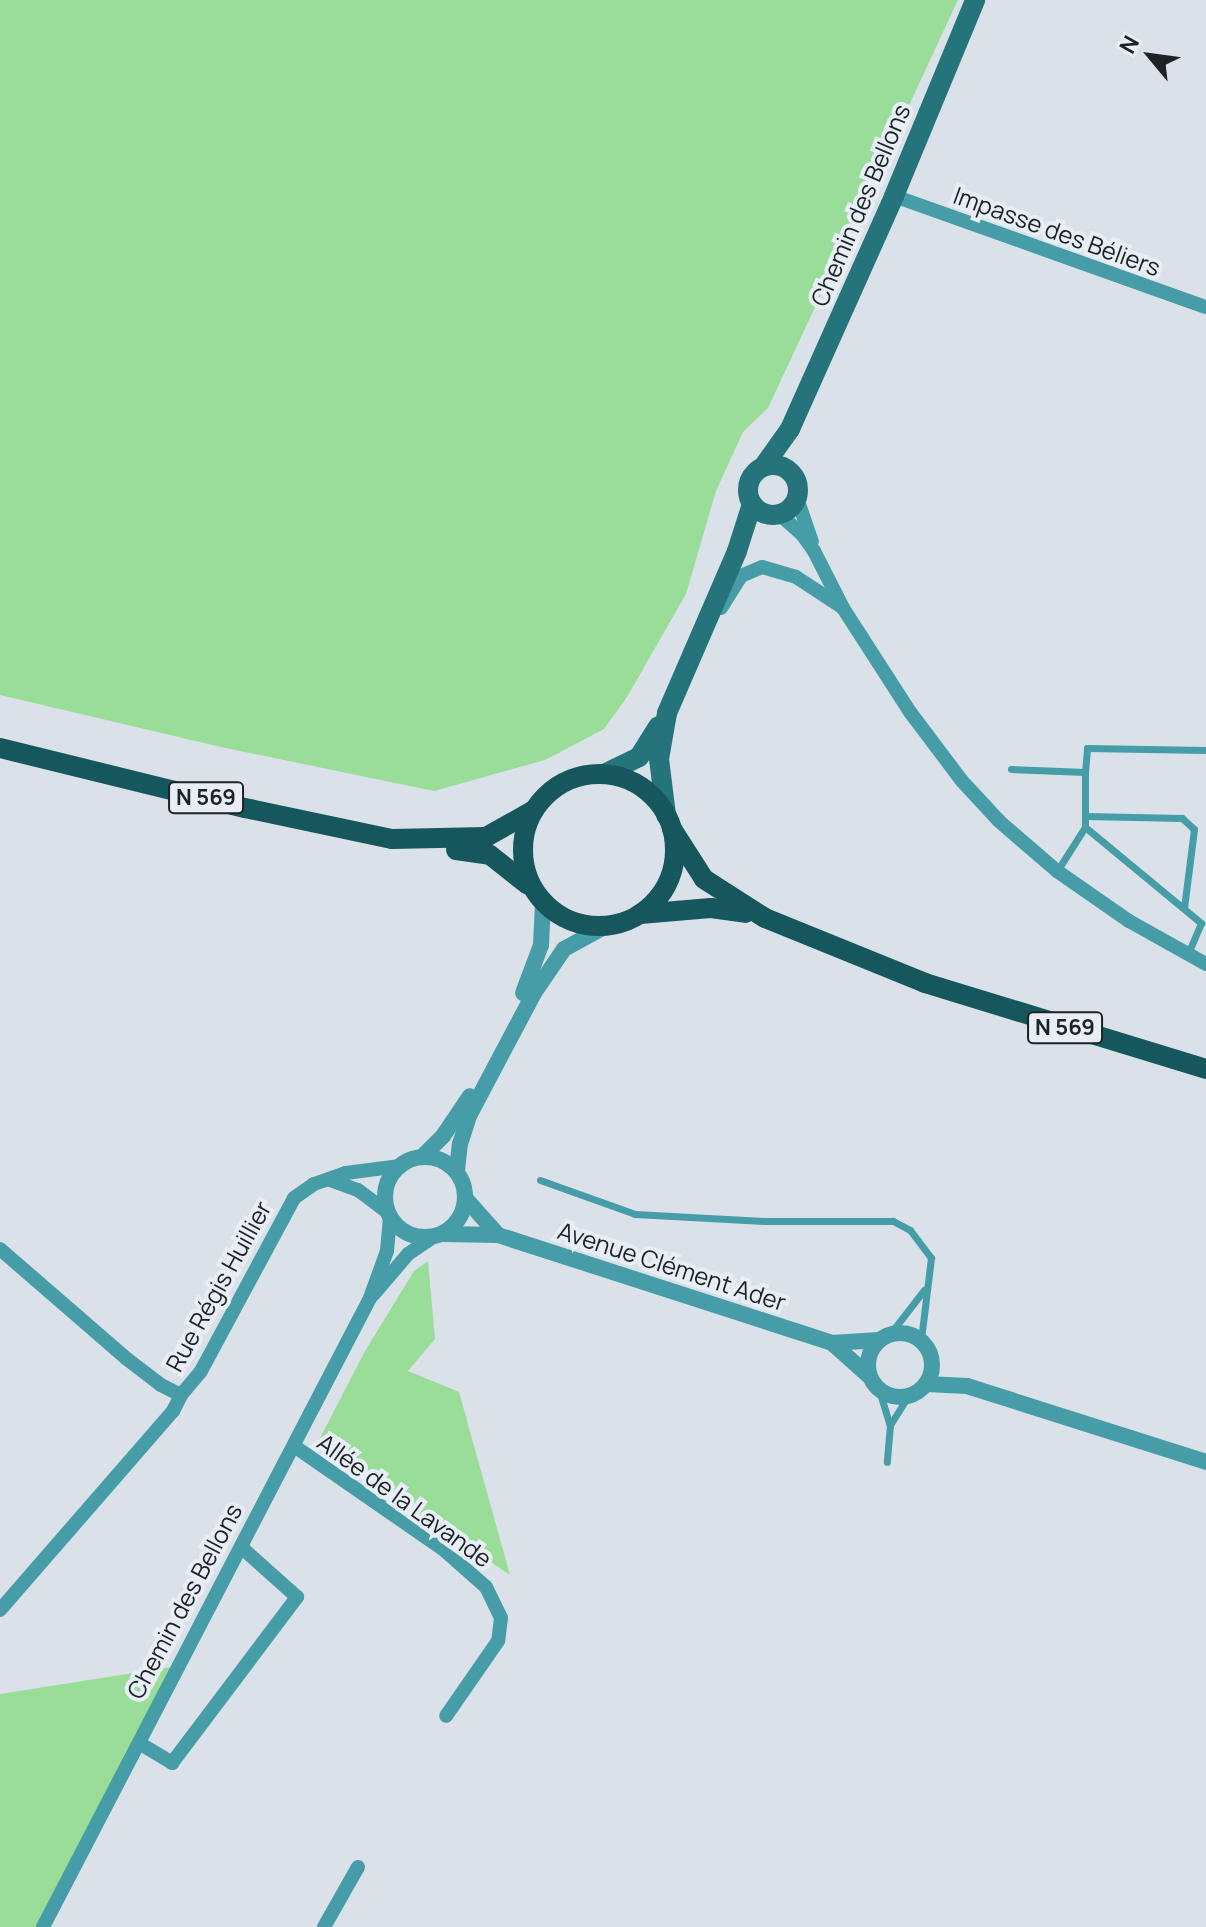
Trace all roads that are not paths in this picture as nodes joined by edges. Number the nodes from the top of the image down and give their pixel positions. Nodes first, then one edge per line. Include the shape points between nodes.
1 (975, 0) edge
2 (894, 196) junction
3 (1206, 307) edge
4 (790, 429) junction
5 (763, 467) junction
6 (789, 471) junction
7 (797, 498) junction
8 (752, 504) junction
9 (775, 515) junction
10 (737, 551) junction
11 (814, 551) junction
12 (843, 608) junction
13 (698, 640) junction
14 (667, 713) junction
15 (0, 748) edge
16 (1206, 750) edge
17 (1011, 769) dead end
18 (1085, 772) junction
19 (604, 774) junction
20 (534, 810) junction
21 (1085, 816) junction
22 (669, 822) junction
23 (1085, 827) junction
24 (414, 841) junction
25 (1057, 871) junction
26 (538, 896) junction
27 (1184, 908) junction
28 (640, 914) junction
29 (765, 918) junction
30 (1204, 923) edge
31 (606, 926) junction
32 (1188, 954) junction
33 (1206, 964) edge
34 (1206, 1069) edge
35 (422, 1157) junction
36 (399, 1166) junction
37 (457, 1171) junction
38 (330, 1180) junction
39 (540, 1180) dead end
40 (466, 1199) junction
41 (389, 1215) junction
42 (498, 1235) junction
43 (438, 1236) junction
44 (0, 1249) edge
45 (925, 1288) junction
46 (370, 1298) junction
47 (885, 1337) junction
48 (921, 1340) junction
49 (832, 1343) junction
50 (932, 1359) junction
51 (874, 1383) junction
52 (926, 1384) junction
53 (967, 1386) junction
54 (181, 1395) junction
55 (908, 1396) junction
56 (890, 1425) junction
57 (294, 1446) junction
58 (887, 1462) dead end
59 (1206, 1462) edge
60 (241, 1547) junction
61 (0, 1610) edge
62 (446, 1716) dead end
63 (139, 1743) junction
64 (358, 1867) dead end
65 (43, 1927) edge
66 (324, 1927) edge

1 - 2 main road, Chemin des Bellons
2 - 3 street, Impasse des Béliers
2 - 4 main road, Chemin des Bellons
4 - 5 main road, Chemin des Bellons
4 - 6 main road, Chemin des Bellons
5 - 6 main road
5 - 8 main road via 751,479
6 - 7 main road via 797,483
7 - 9 main road
7 - 11 street
8 - 9 main road
8 - 10 main road
9 - 10 main road
9 - 11 street via 801,533
10 - 13 main road
11 - 12 street
12 - 13 street via 796,577 762,567 741,576
12 - 25 street via 962,781
13 - 14 main road
14 - 19 main road via 639,757
14 - 22 main road via 659,759
15 - 24 main road, N 569 via 342,830
16 - 18 lane via 1087,748
17 - 18 lane
18 - 21 lane
19 - 20 main road via 564,782
19 - 22 main road via 647,791
20 - 24 main road, N 569 via 486,837
20 - 26 main road via 523,850 525,871
21 - 23 lane
21 - 27 lane via 1182,818 1194,829
22 - 28 main road via 673,867 655,901
22 - 29 main road, N 569 via 704,879
23 - 25 lane
23 - 27 lane
24 - 26 main road, N 569 via 490,855
25 - 32 street
26 - 31 main road via 569,921
26 - 35 street via 541,945 527,986 472,1094
27 - 30 lane
28 - 29 main road, N 569 via 722,908
28 - 31 main road
29 - 34 main road, N 569 via 925,983
30 - 32 lane
31 - 37 street via 564,949 534,993 470,1114
32 - 33 street
35 - 36 street
35 - 37 street via 447,1162
36 - 38 street, Rue Régis Huillier
36 - 41 street via 386,1187
37 - 40 street
38 - 41 street via 358,1190
38 - 54 street, Rue Régis Huillier via 307,1188 286,1207 201,1371
39 - 45 lane via 635,1214 893,1221 910,1230 931,1258
40 - 42 street
40 - 43 street via 459,1220
41 - 43 street via 412,1236
41 - 46 street, Chemin des Bellons via 387,1251
42 - 43 street, Avenue Clément Ader
42 - 49 street, Avenue Clément Ader
43 - 46 street, Chemin des Bellons via 408,1254
44 - 54 street, Rue Régis Huillier via 127,1359
45 - 47 lane
45 - 48 lane
46 - 57 street, Chemin des Bellons
47 - 48 street via 911,1335
47 - 49 street, Avenue Clément Ader
47 - 51 street via 869,1357
48 - 50 street
49 - 51 street, Avenue Clément Ader
50 - 52 street
50 - 53 street
51 - 55 street via 897,1397
51 - 56 lane
52 - 53 street
52 - 55 street
53 - 59 street
54 - 61 street via 173,1411
55 - 56 lane
56 - 58 lane
57 - 60 street, Chemin des Bellons
57 - 62 street, Allée de la Lavande via 443,1549 486,1587 501,1618 498,1641
60 - 63 street, Chemin des Bellons
60 - 63 street via 297,1597 172,1763
63 - 65 street, Chemin des Bellons
64 - 66 street

